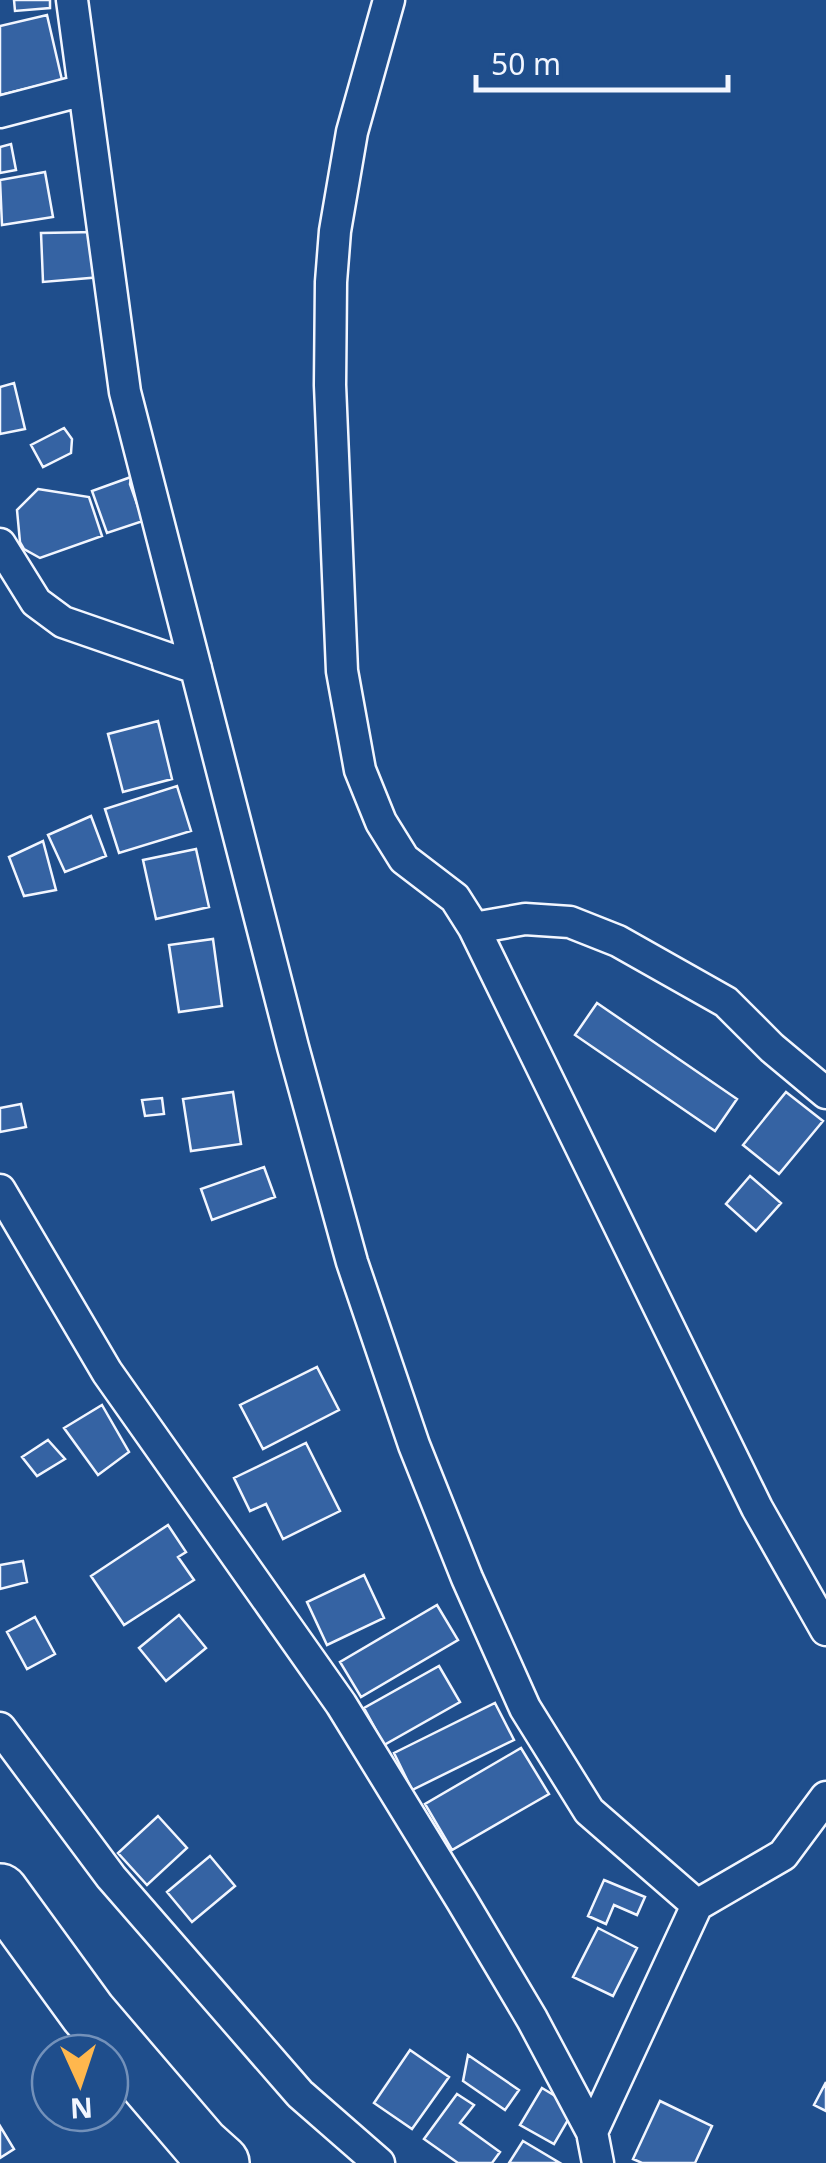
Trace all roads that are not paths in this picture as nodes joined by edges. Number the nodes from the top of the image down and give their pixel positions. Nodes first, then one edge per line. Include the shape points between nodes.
1 (72, 0) edge
2 (389, 0) edge
3 (84, 90) junction
4 (0, 112) edge
5 (0, 544) edge
6 (196, 668) junction
7 (474, 928) junction
8 (826, 1093) edge
9 (0, 1190) edge
10 (826, 1630) edge
11 (0, 1728) edge
12 (826, 1798) edge
13 (0, 1892) edge
14 (698, 1906) junction
15 (592, 2132) junction
16 (221, 2163) edge
17 (379, 2163) edge
18 (598, 2163) edge

1 - 3 street
2 - 7 street via 352,132 330,282 342,671 360,770 381,822 404,859 455,898
3 - 4 street
3 - 6 street via 125,392
5 - 6 street via 36,602 63,622
6 - 14 street via 352,1262 467,1578 524,1708 589,1811
7 - 8 street via 525,919 570,922 618,941 726,1002
7 - 10 street via 757,1508
9 - 15 street via 107,1372 341,1704 532,2018
11 - 17 street via 111,1877 300,2094
12 - 14 street via 783,1854
13 - 16 highway via 88,2013
14 - 15 street
15 - 18 street

